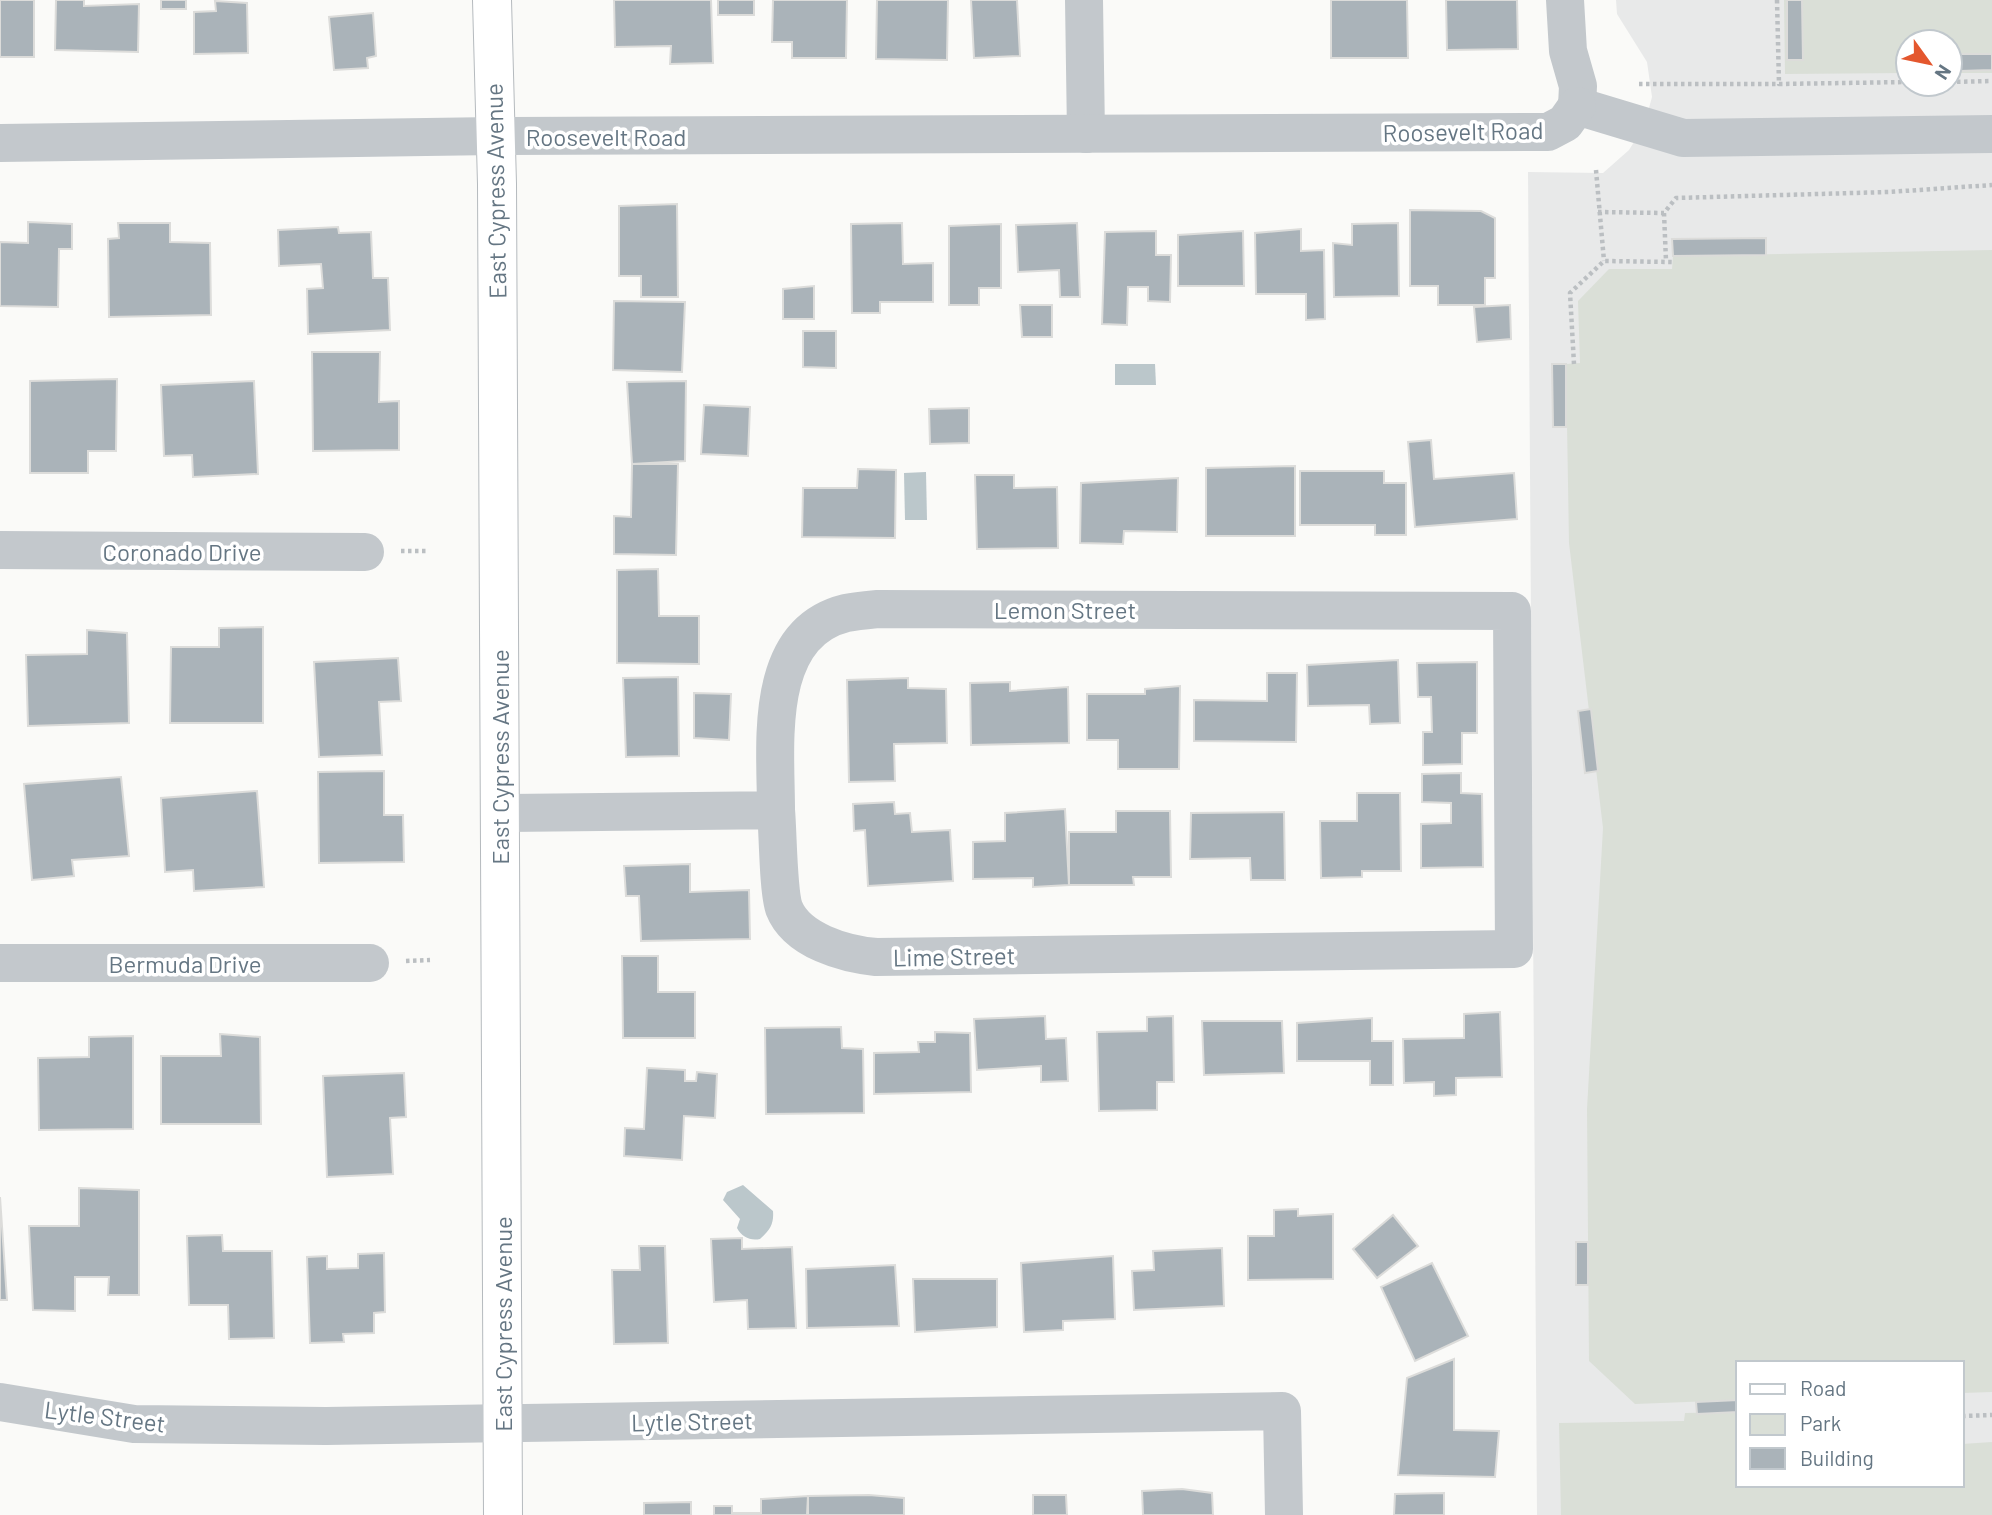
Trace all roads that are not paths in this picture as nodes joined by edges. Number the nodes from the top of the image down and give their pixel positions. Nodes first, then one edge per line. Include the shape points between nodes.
1 (492, 0) edge
2 (1084, 0) edge
3 (1565, 0) edge
4 (1577, 106) junction
5 (1086, 134) junction
6 (1992, 134) edge
7 (495, 136) junction
8 (0, 143) edge
9 (0, 550) edge
10 (365, 552) dead end
11 (776, 810) junction
12 (500, 813) junction
13 (1514, 949) joint
14 (0, 963) edge
15 (370, 963) dead end
16 (0, 1402) edge
17 (502, 1423) junction
18 (503, 1515) edge
19 (1284, 1515) edge

1 - 7 main road, East Cypress Avenue
2 - 5 street
3 - 4 street
4 - 5 street, Roosevelt Road via 1565,123 1548,132
4 - 6 street, Roosevelt Road via 1683,138
5 - 7 street, Roosevelt Road
7 - 8 street, Roosevelt Road
7 - 12 main road, East Cypress Avenue
9 - 10 street, Coronado Drive
11 - 12 street
11 - 13 street, Lime Street via 784,907 805,931 852,954
11 - 13 street, Lemon Street via 777,701 786,670 804,639 845,613 878,609 1512,611
12 - 17 main road, East Cypress Avenue
14 - 15 street, Bermuda Drive
16 - 17 street, Lytle Street via 134,1424
17 - 18 main road, East Cypress Avenue
17 - 19 street, Lytle Street via 1282,1411

